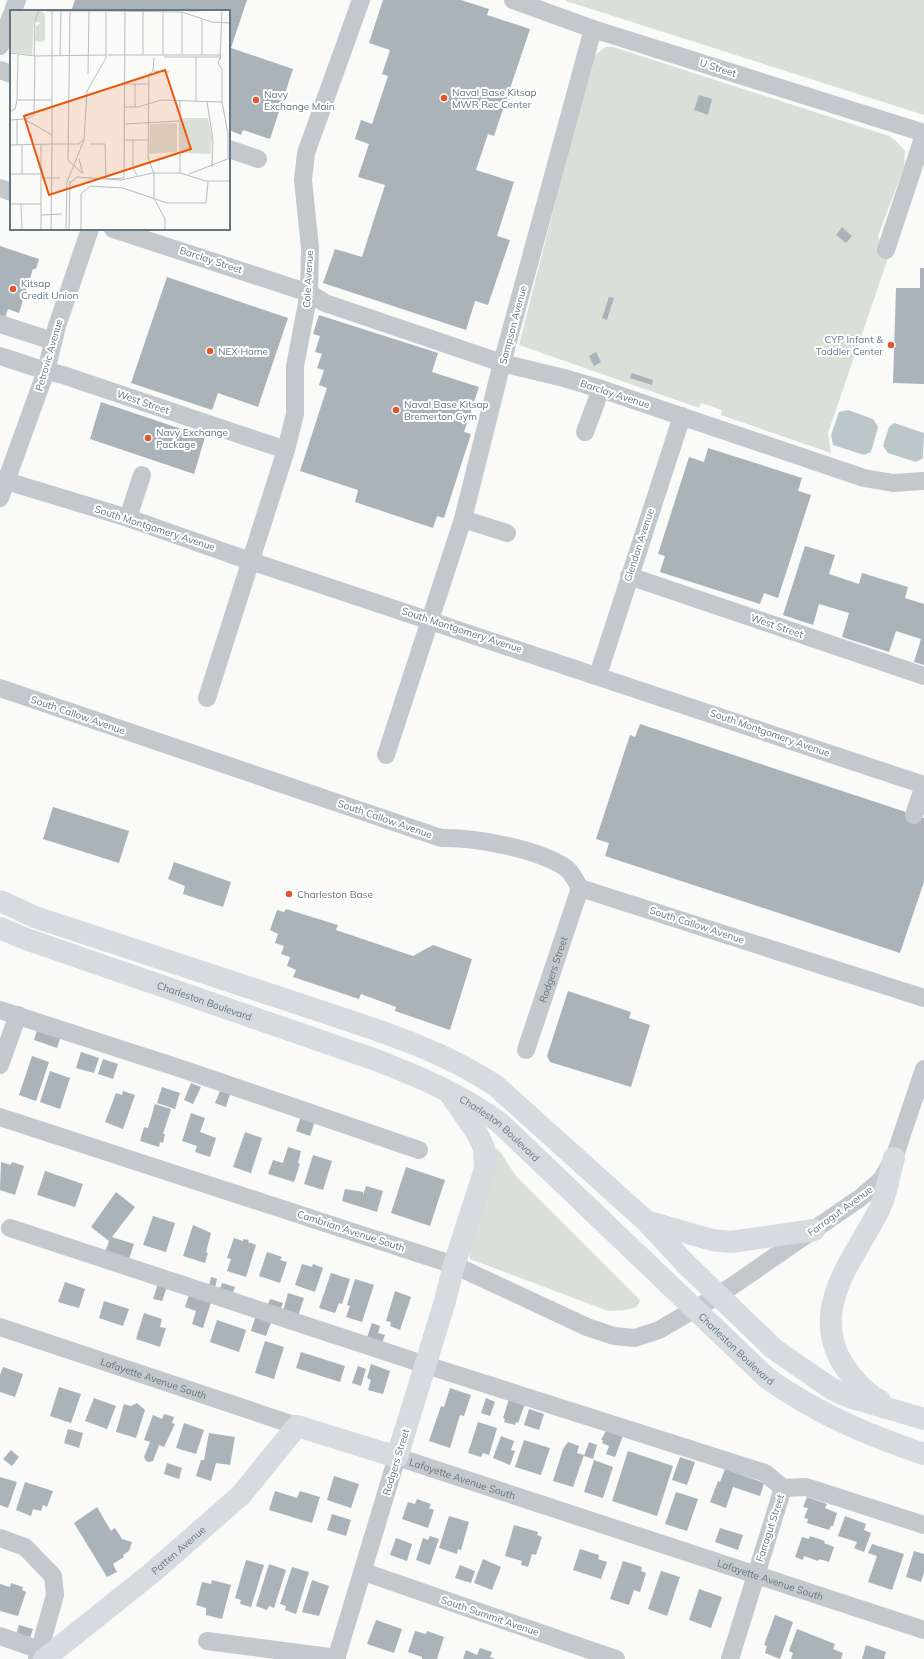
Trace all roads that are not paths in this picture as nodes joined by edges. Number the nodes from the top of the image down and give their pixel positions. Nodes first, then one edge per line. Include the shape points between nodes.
1 (17, 0) edge
2 (360, 0) edge
3 (513, 0) edge
4 (13, 10) edge
5 (10, 19) edge
6 (593, 29) junction
7 (0, 46) edge
8 (0, 70) edge
9 (10, 74) edge
10 (924, 134) edge
11 (230, 149) edge
12 (258, 159) dead end
13 (0, 188) edge
14 (10, 192) edge
15 (90, 230) edge
16 (116, 230) edge
17 (886, 250) dead end
18 (309, 293) junction
19 (0, 324) edge
20 (53, 341) junction
21 (0, 356) edge
22 (502, 363) junction
23 (46, 371) junction
24 (601, 389) junction
25 (682, 416) junction
26 (586, 432) dead end
27 (286, 450) junction
28 (142, 475) dead end
29 (3, 480) edge
30 (924, 482) edge
31 (0, 498) edge
32 (128, 518) junction
33 (463, 518) junction
34 (507, 533) dead end
35 (250, 561) junction
36 (629, 576) junction
37 (429, 619) junction
38 (598, 675) junction
39 (924, 676) edge
40 (0, 688) edge
41 (207, 698) dead end
42 (386, 755) dead end
43 (924, 785) edge
44 (914, 815) dead end
45 (580, 888) junction
46 (0, 901) edge
47 (0, 928) edge
48 (924, 998) edge
49 (0, 1010) edge
50 (18, 1015) junction
51 (526, 1050) dead end
52 (0, 1066) edge
53 (924, 1068) edge
54 (447, 1090) junction
55 (0, 1117) edge
56 (419, 1150) dead end
57 (894, 1158) junction
58 (646, 1221) junction
59 (10, 1228) dead end
60 (814, 1230) junction
61 (454, 1265) junction
62 (719, 1295) junction
63 (694, 1310) junction
64 (0, 1327) edge
65 (426, 1365) junction
66 (893, 1409) junction
67 (924, 1419) edge
68 (297, 1426) junction
69 (924, 1454) edge
70 (397, 1457) junction
71 (783, 1488) junction
72 (924, 1525) edge
73 (0, 1538) edge
74 (364, 1572) junction
75 (754, 1576) junction
76 (924, 1630) edge
77 (0, 1636) edge
78 (207, 1641) dead end
79 (40, 1656) edge
80 (337, 1658) edge
81 (616, 1659) edge
82 (730, 1659) edge

1 - 4 street
2 - 18 street, Cole Avenue via 306,153 303,180 310,248
3 - 6 street, U Street
5 - 7 street
6 - 10 street, U Street
6 - 22 street, Sampson Avenue
8 - 9 street
10 - 17 street
11 - 12 street
13 - 14 street
15 - 20 street, Petrovic Avenue
16 - 18 street, Barclay Street
18 - 22 street, Barclay Avenue via 325,303
18 - 27 street, Cole Avenue via 295,366 295,414
19 - 20 street
20 - 23 street, Petrovic Avenue
21 - 23 street, West Street
22 - 24 street, Barclay Avenue
22 - 33 street, Sampson Avenue
23 - 27 street, West Street via 63,374
23 - 29 street, Petrovic Avenue
24 - 25 street, Barclay Avenue
24 - 26 street
25 - 30 street, Barclay Avenue via 864,478 893,483
25 - 36 street, Glendon Avenue
27 - 35 street, Cole Avenue
28 - 32 street
29 - 31 street, Petrovic Avenue
29 - 32 street, South Montgomery Avenue
32 - 35 street, South Montgomery Avenue
33 - 34 street
33 - 37 street, Sampson Avenue
35 - 37 street, South Montgomery Avenue
35 - 41 street, Cole Avenue
36 - 38 street, Glendon Avenue
36 - 39 street, West Street
37 - 38 street, South Montgomery Avenue
37 - 42 street, Sampson Avenue
38 - 43 street, South Montgomery Avenue
40 - 45 street, South Callow Avenue via 441,838 462,838 548,858 567,868
43 - 44 street
45 - 48 street, South Callow Avenue
45 - 51 street, Rodgers Street
46 - 58 main road via 35,917 368,1027 450,1059 496,1086
47 - 54 main road, Charleston Boulevard via 376,1060
49 - 50 street
50 - 52 street
50 - 56 street
53 - 57 street, Farragut Avenue
54 - 61 main road, Rodgers Street via 477,1133 484,1148 486,1169
54 - 63 main road, Charleston Boulevard via 500,1123
55 - 61 street, Cambrian Avenue South
57 - 60 street, Farragut Avenue via 881,1180
57 - 66 main road via 881,1206 837,1288 831,1307 830,1324 834,1347 852,1378 867,1393
58 - 60 main road via 712,1240 731,1242
58 - 62 main road
59 - 65 street
60 - 62 street, Farragut Avenue
61 - 63 street, Cambrian Avenue South via 587,1327 614,1336 635,1338 659,1330
61 - 65 main road, Rodgers Street via 446,1301
62 - 63 street
62 - 66 main road via 774,1349 832,1389 871,1404
63 - 69 main road, Charleston Boulevard via 767,1378 798,1400 866,1434
64 - 68 street, Lafayette Avenue South
65 - 70 main road, Rodgers Street
65 - 71 street via 765,1473
66 - 67 main road
68 - 70 main road, Lafayette Avenue South
68 - 79 main road, Patten Avenue via 241,1495 153,1572
70 - 74 street, Rodgers Street
70 - 75 street, Lafayette Avenue South
71 - 72 street via 806,1487
71 - 75 street, Farragut Street
73 - 79 street via 26,1547 53,1576 54,1595
74 - 80 street, Rodgers Street
74 - 81 street, South Summit Avenue
75 - 76 street, Lafayette Avenue South
75 - 82 street, Farragut Street
77 - 79 street
78 - 80 street

